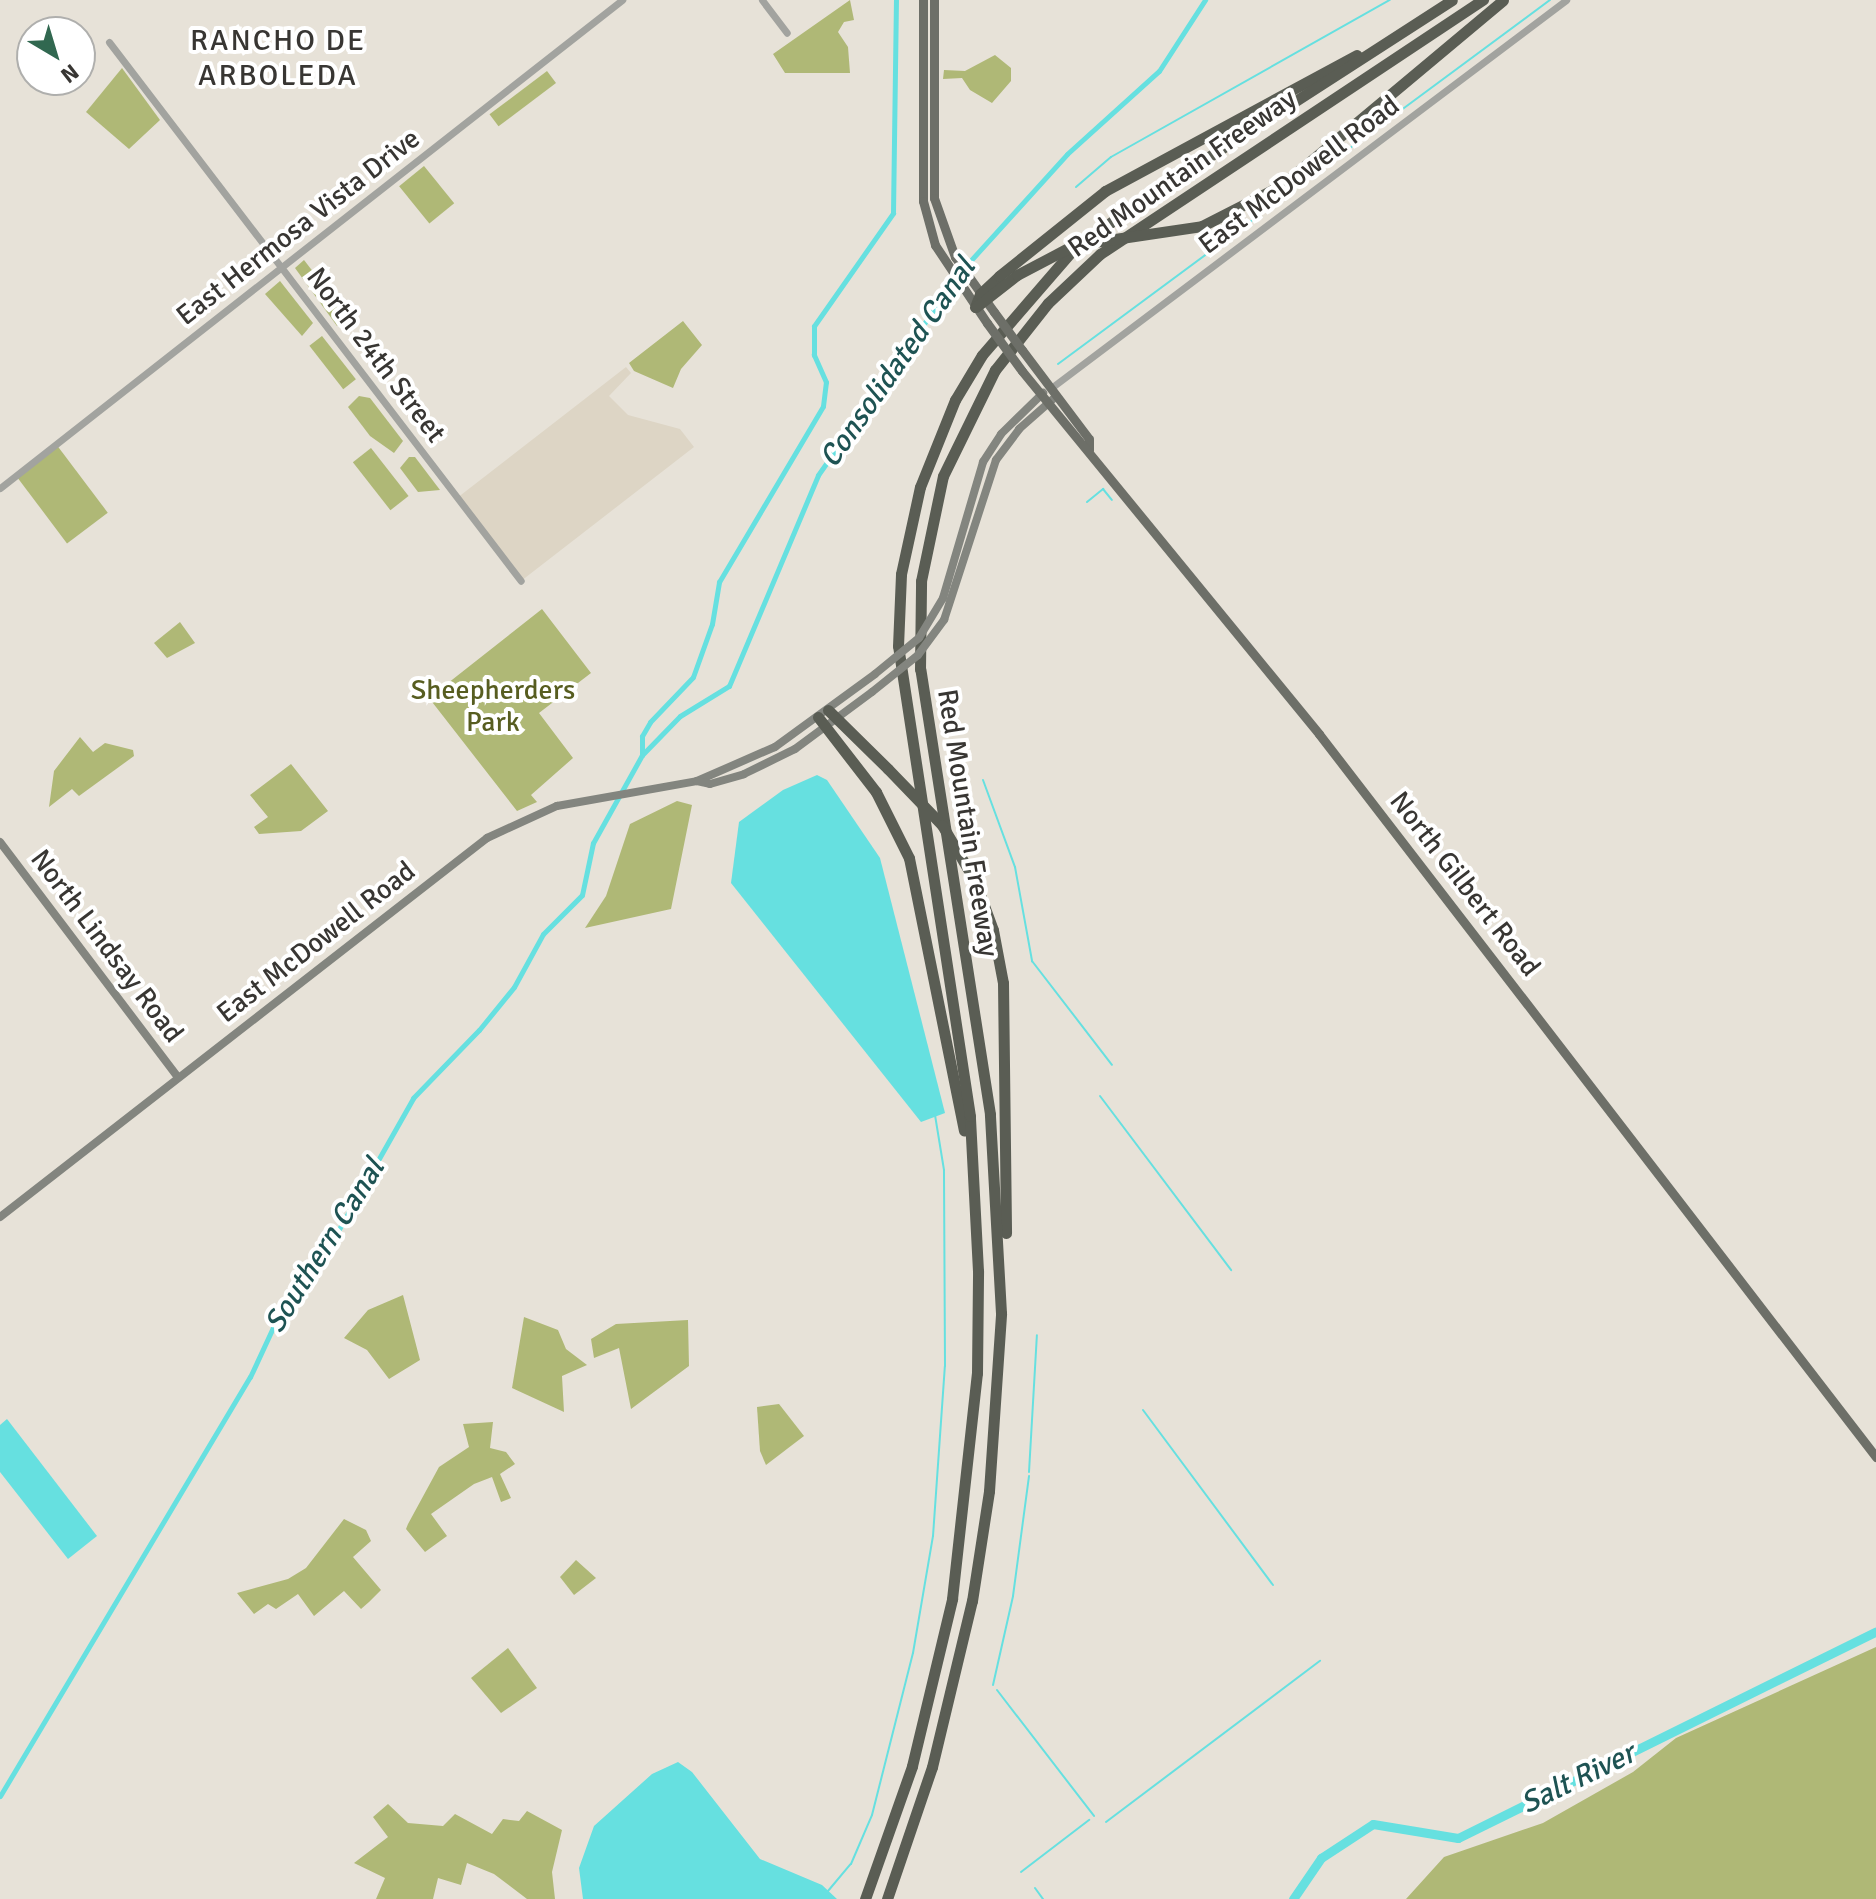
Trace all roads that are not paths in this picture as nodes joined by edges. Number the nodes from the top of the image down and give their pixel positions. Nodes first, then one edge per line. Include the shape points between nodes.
1 (622, 0) edge
2 (762, 0) edge
3 (923, 0) edge
4 (934, 0) edge
5 (1452, 0) edge
6 (1483, 0) edge
7 (1503, 0) edge
8 (1566, 0) edge
9 (1440, 8) junction
10 (787, 33) dead end
11 (109, 42) dead end
12 (282, 268) junction
13 (980, 301) junction
14 (1056, 390) junction
15 (1040, 395) junction
16 (1048, 405) junction
17 (1089, 450) junction
18 (0, 488) edge
19 (521, 581) dead end
20 (827, 718) junction
21 (0, 842) edge
22 (178, 1077) junction
23 (972, 1171) junction
24 (0, 1217) edge
25 (1001, 1313) junction
26 (1797, 1352) junction
27 (1876, 1457) edge
28 (1876, 1466) edge
29 (865, 1899) edge
30 (887, 1899) edge

1 - 12 street, East Hermosa Vista Drive
2 - 10 street
3 - 13 main road, North Gilbert Road via 921,190 931,236 948,268 961,288
4 - 13 main road, North Gilbert Road via 931,178 939,220
5 - 9 highway, Red Mountain Freeway
6 - 25 highway, Red Mountain Freeway via 1100,254 1048,303 995,370 943,476 921,581 920,669 990,1114
7 - 13 highway, bridge via 1282,185 1202,226 1074,245
8 - 14 street, East McDowell Road
9 - 13 highway via 1105,191
9 - 23 highway, Red Mountain Freeway via 1134,205 1071,252 997,334 938,438 906,545 898,646 964,1073
11 - 12 street, North 24th Street
12 - 18 street, East Hermosa Vista Drive
12 - 19 street, North 24th Street
13 - 14 main road, North Gilbert Road, bridge
13 - 15 main road, North Gilbert Road, bridge via 987,323
14 - 15 main road, East McDowell Road
14 - 16 main road, East McDowell Road
14 - 17 main road, North Gilbert Road via 1089,439
15 - 16 main road, North Gilbert Road
15 - 20 main road, East McDowell Road, bridge via 1001,434 983,462 943,598 919,638
16 - 17 main road, North Gilbert Road
16 - 20 main road, East McDowell Road, bridge via 996,460 944,620 918,655 872,692
17 - 26 main road, North Gilbert Road via 1456,908
20 - 22 main road, East McDowell Road via 764,766 710,784 697,781 544,810 487,838
20 - 23 highway via 876,792 909,858
20 - 25 highway, bridge via 933,814 975,881 993,930 1003,983 1006,1226
21 - 22 main road, North Lindsay Road
22 - 24 main road, East McDowell Road
23 - 29 highway, Red Mountain Freeway via 977,1373 962,1536 912,1766
25 - 30 highway, Red Mountain Freeway via 989,1491 972,1601 932,1767
26 - 27 main road, North Gilbert Road
26 - 28 main road, North Gilbert Road

